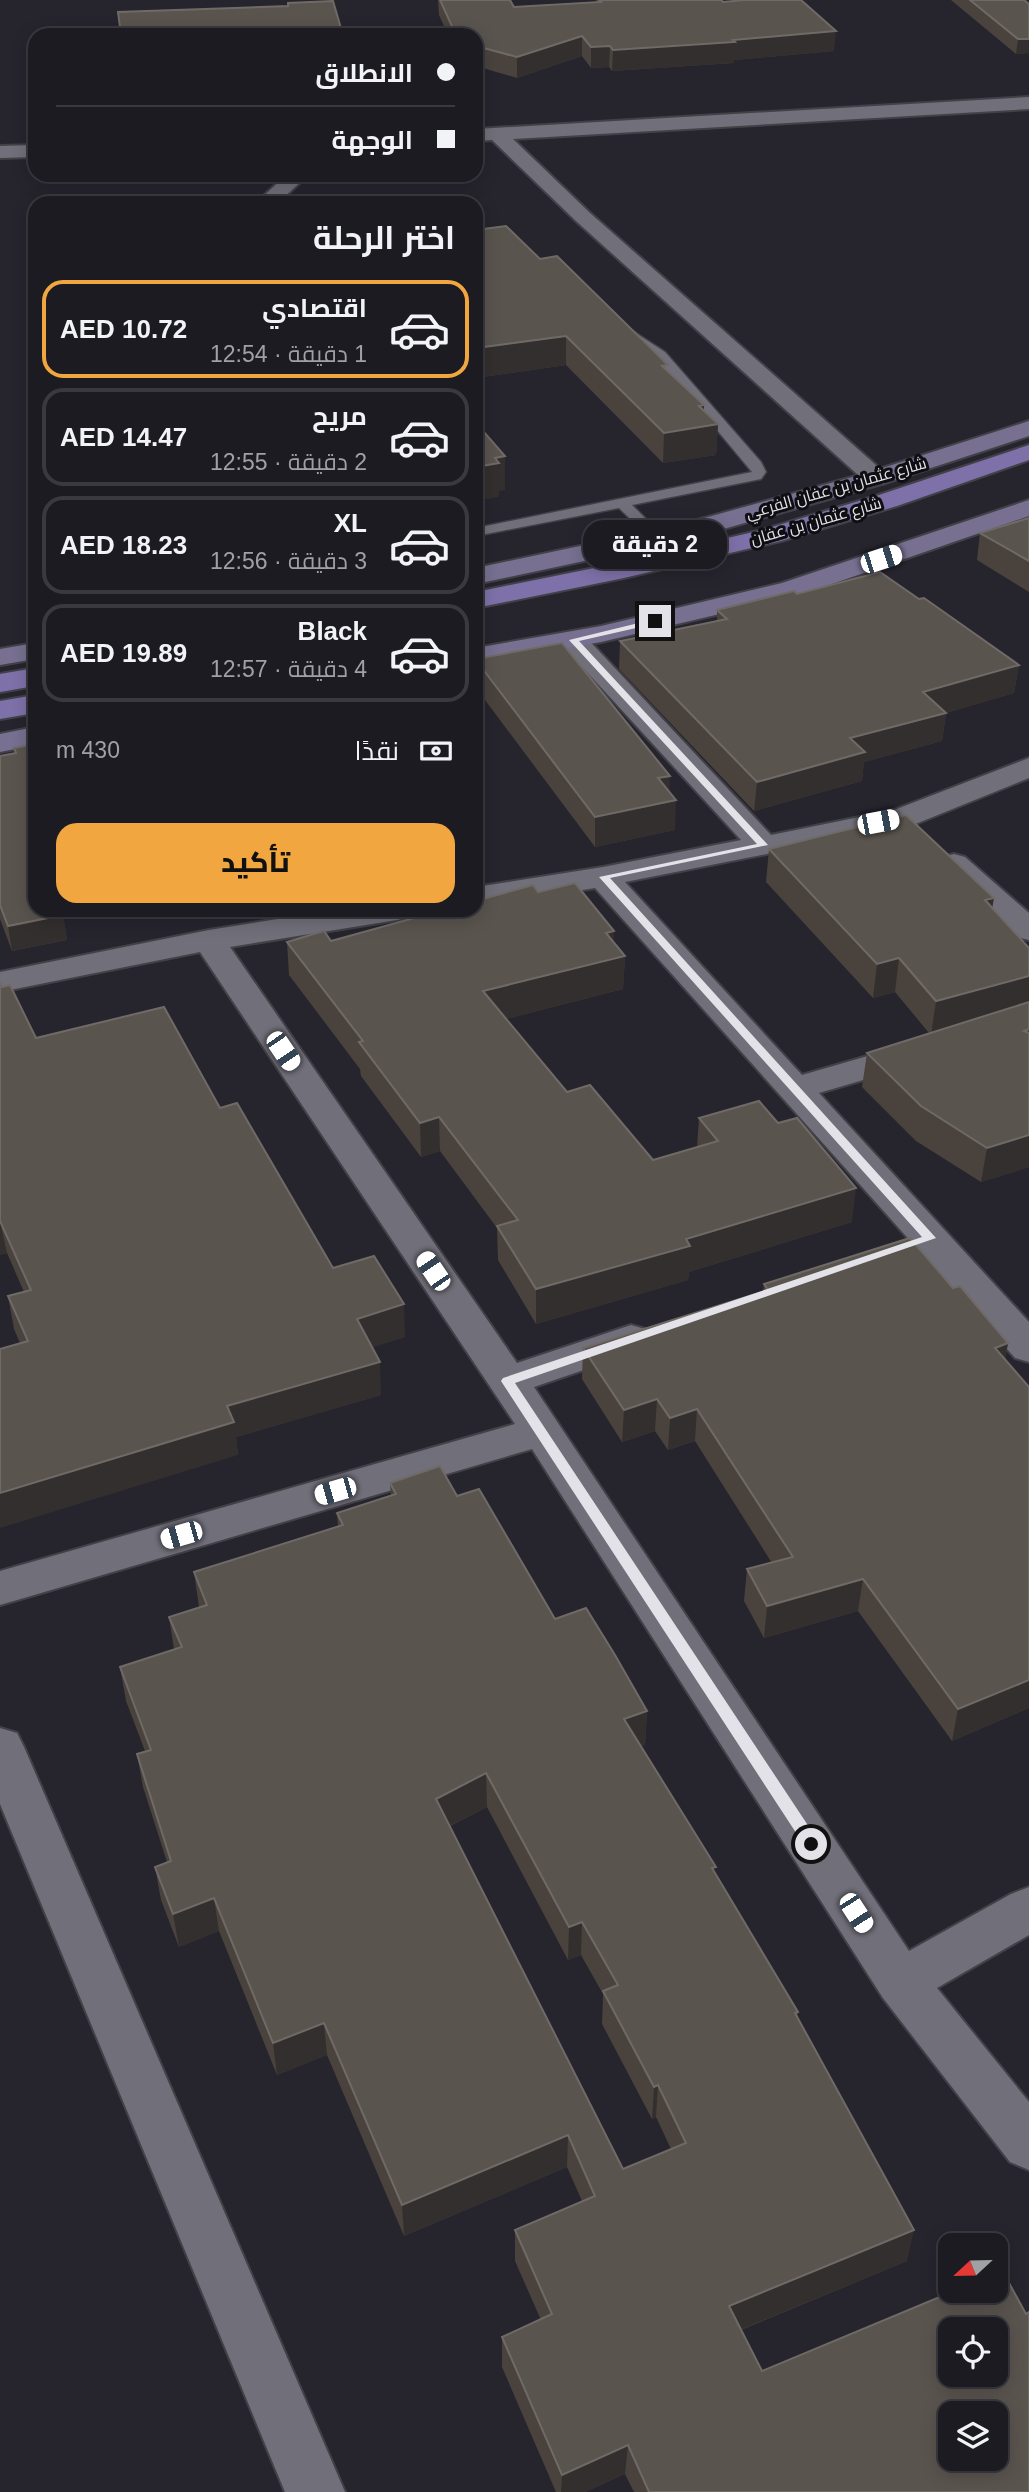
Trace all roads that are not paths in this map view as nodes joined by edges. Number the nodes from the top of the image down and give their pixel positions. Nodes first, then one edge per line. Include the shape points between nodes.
1 (1029, 103) edge
2 (486, 134) edge
3 (28, 151) edge
4 (0, 152) edge
5 (290, 182) edge
6 (274, 196) edge
7 (615, 322) edge
8 (1029, 428) edge
9 (1029, 452) edge
10 (876, 478) junction
11 (968, 500) dead end
12 (622, 503) junction
13 (1029, 508) edge
14 (483, 531) edge
15 (658, 538) junction
16 (483, 575) edge
17 (483, 599) edge
18 (580, 605) dead end
19 (573, 640) junction
20 (28, 652) edge
21 (483, 655) edge
22 (0, 657) edge
23 (28, 678) edge
24 (0, 683) edge
25 (28, 705) edge
26 (0, 710) edge
27 (28, 737) edge
28 (0, 743) edge
29 (1029, 767) edge
30 (902, 818) junction
31 (763, 845) junction
32 (603, 877) junction
33 (483, 896) edge
34 (353, 917) edge
35 (1029, 930) edge
36 (209, 940) junction
37 (0, 982) edge
38 (951, 1043) edge
39 (794, 1089) junction
40 (930, 1238) junction
41 (890, 1252) edge
42 (666, 1328) edge
43 (1029, 1348) edge
44 (507, 1381) junction
45 (542, 1431) junction
46 (0, 1588) edge
47 (0, 1746) edge
48 (1029, 1909) edge
49 (901, 1982) junction
50 (1029, 2144) edge
51 (315, 2492) edge

1 - 2 street
2 - 10 street
3 - 4 street
5 - 6 street
7 - 12 lane via 661,355 759,472 733,482
8 - 10 main road, شارع عثمان بن عفان الفرعي
9 - 17 main road, شارع عثمان بن عفان via 866,508 741,542
10 - 15 main road, شارع عثمان بن عفان الفرعي
11 - 18 main road, شارع عثمان بن عفان via 791,556
12 - 14 lane
12 - 15 lane
13 - 19 main road via 790,589
15 - 16 main road, شارع عثمان بن عفان الفرعي
19 - 21 main road
19 - 31 street
20 - 22 main road
23 - 24 main road
25 - 26 main road
27 - 28 main road
29 - 30 street
30 - 31 street
30 - 35 street
31 - 32 street
32 - 33 street
32 - 39 street
34 - 36 street
36 - 37 street
36 - 44 street
38 - 39 street
39 - 40 street
40 - 41 street
40 - 43 street
42 - 44 street
44 - 45 street
45 - 46 street
45 - 49 street
47 - 51 street
48 - 49 street
49 - 50 street

